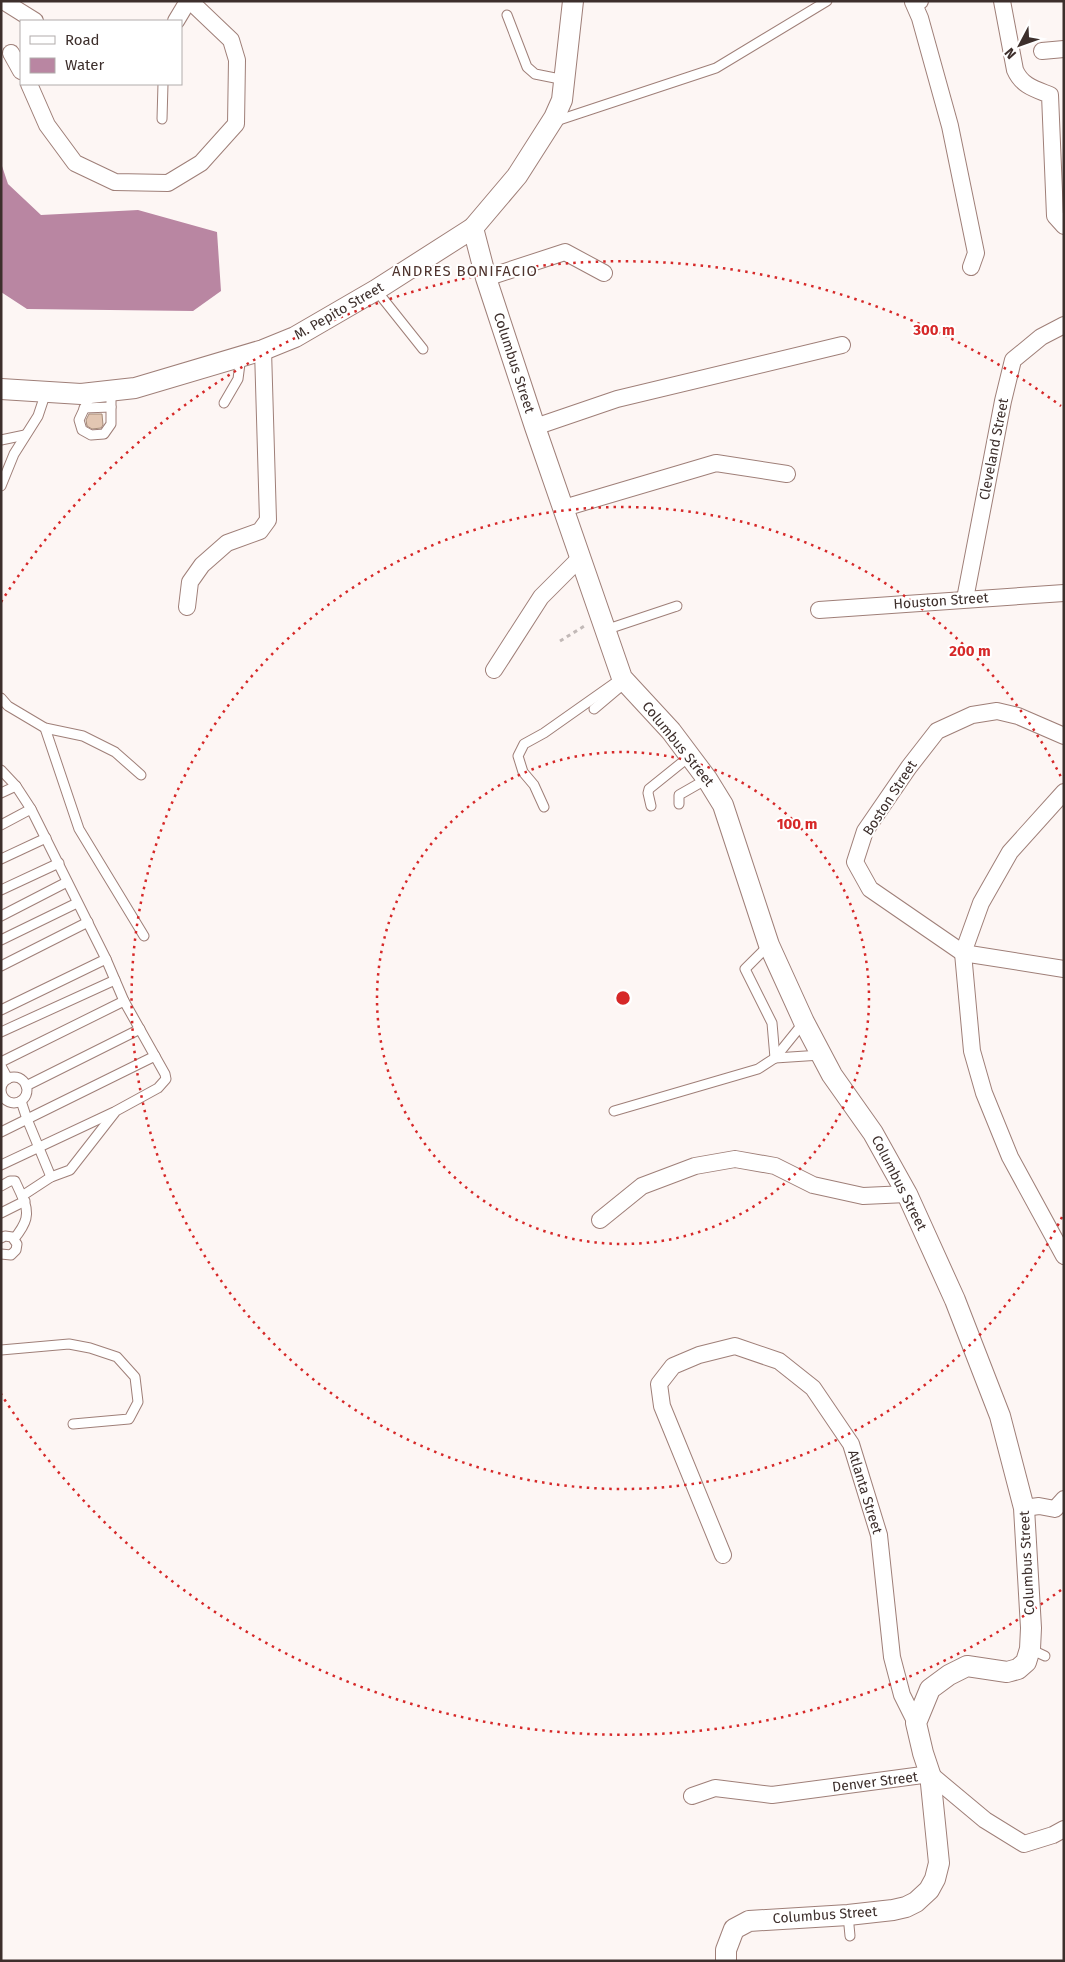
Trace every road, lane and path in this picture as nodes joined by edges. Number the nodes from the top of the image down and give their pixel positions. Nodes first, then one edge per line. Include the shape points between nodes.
1 (4, 1) edge
2 (189, 1) edge
3 (573, 1) edge
4 (827, 1) edge
5 (1002, 1) edge
6 (915, 2) edge
7 (507, 15) dead end
8 (33, 20) edge
9 (177, 20) edge
10 (1064, 49) edge
11 (1042, 51) dead end
12 (11, 53) dead end
13 (20, 69) edge
14 (565, 80) junction
15 (29, 85) edge
16 (163, 85) edge
17 (1057, 96) edge
18 (554, 118) junction
19 (162, 119) dead end
20 (1064, 226) edge
21 (473, 228) junction
22 (971, 267) dead end
23 (604, 273) dead end
24 (486, 278) junction
25 (376, 290) junction
26 (1064, 324) edge
27 (842, 345) dead end
28 (422, 349) dead end
29 (263, 350) junction
30 (241, 356) junction
31 (1, 389) edge
32 (46, 392) junction
33 (224, 403) dead end
34 (535, 427) junction
35 (25, 435) junction
36 (1, 440) edge
37 (787, 474) dead end
38 (1, 486) edge
39 (564, 508) junction
40 (580, 558) junction
41 (1064, 593) edge
42 (965, 599) junction
43 (187, 606) dead end
44 (677, 606) dead end
45 (819, 610) dead end
46 (602, 623) junction
47 (560, 641) dead end
48 (494, 670) dead end
49 (624, 680) junction
50 (1, 698) edge
51 (594, 709) dead end
52 (45, 728) junction
53 (1064, 736) edge
54 (690, 756) junction
55 (3, 773) edge
56 (141, 775) dead end
57 (708, 779) junction
58 (16, 786) junction
59 (1064, 792) edge
60 (1, 793) edge
61 (679, 804) dead end
62 (651, 806) dead end
63 (544, 807) dead end
64 (31, 809) junction
65 (1, 825) edge
66 (46, 838) junction
67 (1, 859) edge
68 (59, 863) junction
69 (67, 882) junction
70 (1, 890) edge
71 (77, 903) junction
72 (1, 916) edge
73 (88, 922) junction
74 (144, 936) dead end
75 (1, 940) edge
76 (769, 945) junction
77 (963, 953) junction
78 (106, 958) junction
79 (1, 966) edge
80 (1064, 969) edge
81 (115, 980) junction
82 (124, 1001) junction
83 (1, 1010) edge
84 (804, 1022) junction
85 (140, 1029) junction
86 (1, 1032) edge
87 (821, 1054) junction
88 (155, 1056) junction
89 (775, 1058) junction
90 (1, 1062) edge
91 (1, 1066) edge
92 (8, 1079) junction
93 (26, 1086) junction
94 (2, 1097) edge
95 (21, 1101) junction
96 (116, 1111) junction
97 (614, 1111) dead end
98 (27, 1119) junction
99 (1, 1132) edge
100 (38, 1147) junction
101 (1, 1165) edge
102 (51, 1177) junction
103 (1, 1186) edge
104 (907, 1194) junction
105 (23, 1199) junction
106 (1, 1213) edge
107 (600, 1220) dead end
108 (1, 1238) edge
109 (14, 1239) junction
110 (1, 1254) edge
111 (1064, 1256) edge
112 (1, 1350) edge
113 (73, 1424) dead end
114 (1064, 1499) edge
115 (1024, 1508) junction
116 (724, 1555) dead end
117 (916, 1723) junction
118 (930, 1774) junction
119 (692, 1796) dead end
120 (1064, 1829) edge
121 (848, 1915) junction
122 (850, 1936) dead end
123 (726, 1961) edge

1 - 8 street
2 - 9 street
2 - 15 street via 231,40 237,60 236,124 201,163 168,183 115,182 75,163 47,125
3 - 14 street, M. Pepito Street
4 - 18 lane via 716,68 562,119
5 - 17 street via 1019,80
6 - 22 street via 950,126 976,253
7 - 14 lane via 527,67 535,74
10 - 11 street
12 - 13 street
14 - 18 street, M. Pepito Street via 562,100
16 - 19 lane
17 - 20 street via 1055,216
18 - 21 street, M. Pepito Street via 517,176
21 - 24 street, Columbus Street
21 - 25 street, M. Pepito Street
23 - 24 street via 565,252
24 - 34 street, Columbus Street
25 - 28 lane
25 - 29 street, M. Pepito Street via 295,337
26 - 42 street, Cleveland Street via 1041,337 1013,360
27 - 34 street via 617,399
29 - 30 street, M. Pepito Street
29 - 43 street via 268,520 260,531 226,543 202,565 190,582
30 - 32 street, M. Pepito Street via 99,400 82,394
30 - 33 lane via 238,379
31 - 32 street, M. Pepito Street
32 - 35 lane via 38,416
34 - 39 street, Columbus Street
35 - 36 lane
35 - 38 lane
37 - 39 street via 716,463
39 - 40 street, Columbus Street
40 - 46 street, Columbus Street
40 - 48 street via 541,597
41 - 42 street, Houston Street
42 - 45 street, Houston Street
44 - 46 lane
46 - 47 path
46 - 49 street, Columbus Street
49 - 51 lane
49 - 54 street, Columbus Street
49 - 63 lane via 524,744 518,756 523,772
50 - 52 lane via 8,706
52 - 56 lane via 83,736 115,752
52 - 74 lane via 79,828
53 - 77 street, Boston Street via 1018,716 997,711 972,715 937,731 866,830 855,862 870,889
54 - 57 street, Columbus Street
54 - 62 lane via 649,789
55 - 58 lane
57 - 61 lane via 679,795
57 - 76 street, Columbus Street via 723,805
58 - 60 lane
58 - 64 lane
59 - 77 street via 1010,852 981,903
64 - 65 lane
64 - 66 lane
66 - 67 lane
66 - 68 lane
68 - 69 lane
68 - 70 lane
69 - 71 lane
69 - 72 lane
71 - 73 lane
71 - 75 lane
73 - 78 lane
73 - 79 lane
76 - 84 street, Columbus Street
76 - 89 lane via 745,969 772,1023
77 - 80 street
77 - 111 street via 972,1051 984,1093 1010,1157
78 - 81 lane
78 - 83 lane
81 - 82 lane
81 - 86 lane
82 - 85 lane
82 - 90 lane
84 - 87 street, Columbus Street
84 - 89 lane
85 - 88 lane
85 - 93 lane
87 - 89 lane
87 - 104 street, Columbus Street via 873,1133
88 - 96 lane via 166,1079 158,1088
88 - 98 lane
89 - 97 lane via 758,1069
91 - 92 lane
92 - 93 lane via 16,1078
92 - 94 lane via 2,1085
93 - 95 lane via 26,1094
94 - 95 lane via 9,1102
95 - 98 lane
96 - 100 lane
96 - 102 lane via 76,1165
98 - 99 lane
98 - 100 lane
100 - 101 lane
100 - 102 lane
102 - 105 lane
103 - 105 lane via 15,1181
104 - 107 street via 863,1196 813,1185 775,1166 735,1159 695,1166 642,1186
104 - 115 street, Columbus Street via 955,1300 1000,1416
105 - 106 lane
105 - 109 lane via 27,1207 26,1218
108 - 109 lane via 9,1236
109 - 110 lane via 17,1244 14,1253 8,1256
112 - 113 lane via 69,1344 117,1357 135,1377 138,1402 129,1420
114 - 115 street via 1055,1509
115 - 117 street, Columbus Street via 1031,1628 1038,1653 1018,1669 1007,1672 967,1666 949,1674 930,1689
116 - 117 street, Atlanta Street via 662,1406 659,1384 673,1366 735,1346 779,1361 814,1388 851,1444 879,1535 892,1657 902,1695
117 - 118 street, Columbus Street
118 - 119 street, Denver Street via 772,1795 715,1788
118 - 120 street, Denver Street via 985,1820 1024,1844 1053,1836
118 - 121 street, Columbus Street via 939,1863 929,1890 906,1907
121 - 122 lane
121 - 123 street, Columbus Street via 749,1921 734,1929 726,1950

